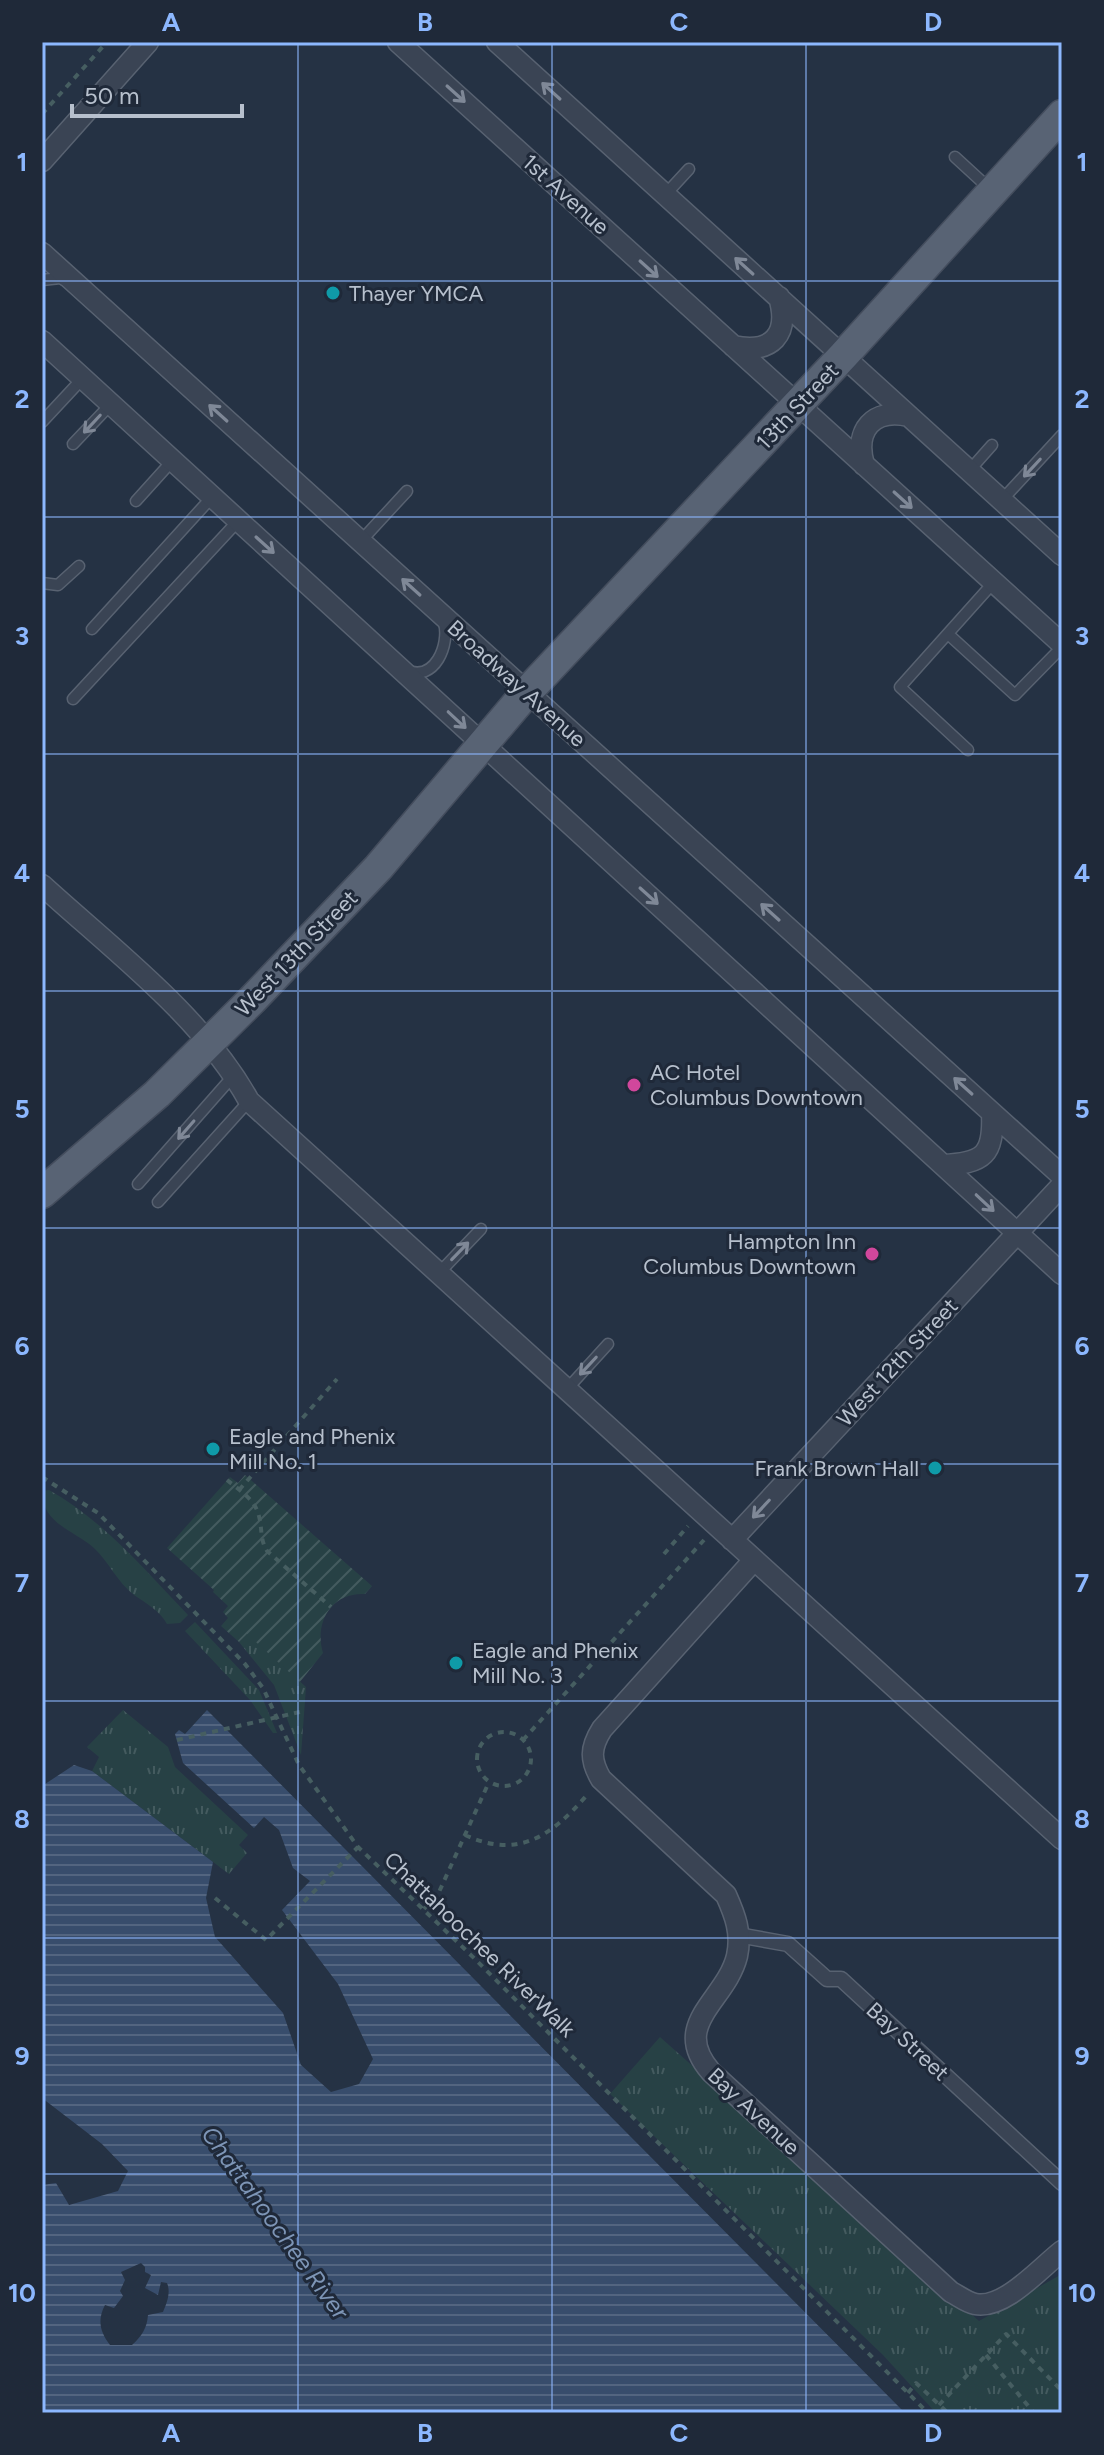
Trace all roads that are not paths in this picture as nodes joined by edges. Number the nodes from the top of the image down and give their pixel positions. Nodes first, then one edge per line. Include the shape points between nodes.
1 (148, 42) edge
2 (398, 42) edge
3 (497, 42) edge
4 (1062, 115) edge
5 (955, 157) dead end
6 (42, 161) edge
7 (689, 169) dead end
8 (993, 192) junction
9 (665, 195) junction
10 (42, 253) edge
11 (42, 280) edge
12 (79, 287) junction
13 (779, 297) junction
14 (42, 341) edge
15 (733, 346) junction
16 (843, 356) junction
17 (83, 378) junction
18 (111, 404) junction
19 (798, 404) junction
20 (909, 416) junction
21 (42, 422) edge
22 (1062, 435) edge
23 (73, 444) dead end
24 (992, 445) dead end
25 (173, 460) junction
26 (864, 465) junction
27 (969, 471) junction
28 (407, 491) dead end
29 (212, 497) junction
30 (1002, 500) junction
31 (136, 501) dead end
32 (238, 521) junction
33 (360, 542) junction
34 (1062, 555) edge
35 (79, 566) dead end
36 (994, 582) junction
37 (42, 583) edge
38 (434, 608) junction
39 (92, 629) dead end
40 (948, 634) junction
41 (1062, 645) edge
42 (397, 666) junction
43 (527, 692) junction
44 (73, 699) dead end
45 (482, 745) junction
46 (968, 750) dead end
47 (42, 885) edge
48 (234, 1075) junction
49 (249, 1101) junction
50 (992, 1113) junction
51 (943, 1165) junction
52 (1062, 1176) edge
53 (138, 1184) dead end
54 (1062, 1185) edge
55 (42, 1193) edge
56 (158, 1202) dead end
57 (481, 1229) dead end
58 (1018, 1233) junction
59 (439, 1273) junction
60 (1062, 1274) edge
61 (608, 1344) dead end
62 (568, 1388) junction
63 (725, 1533) junction
64 (754, 1560) junction
65 (1062, 1839) edge
66 (738, 1935) junction
67 (1062, 2183) edge
68 (1062, 2251) edge

1 - 6 street
2 -> 15 street, 1st Avenue
9 -> 3 street
4 - 8 main road, 13th Street
5 - 8 lane
7 - 9 lane
8 - 16 main road, 13th Street
13 -> 9 street
10 - 12 street, Broadway Avenue
11 - 12 lane via 60,278
33 -> 12 street, Broadway Avenue
13 - 15 street via 784,315 768,345 752,350
13 - 16 street
14 - 17 street
15 - 19 street, 1st Avenue
16 - 19 main road, 13th Street
16 - 20 street
17 - 18 street
17 - 21 lane
18 -> 23 lane
18 - 25 street
19 - 26 street, 1st Avenue
19 - 43 main road, 13th Street
20 - 26 street via 893,412 875,418 863,431 859,449
20 - 27 street
22 -> 30 lane
24 - 27 lane
25 - 29 street
25 - 31 lane
26 -> 36 street, 1st Avenue
27 - 30 street
28 - 33 lane
29 - 32 street
29 - 39 lane
30 - 34 street
32 -> 42 street
32 - 44 lane
38 -> 33 street, Broadway Avenue
35 - 37 lane via 58,585
36 - 40 lane
36 - 41 street, 1st Avenue
38 - 42 lane via 447,633 442,656 412,673
38 - 43 street, Broadway Avenue
40 - 41 lane via 1015,695
40 - 46 lane via 900,687
42 -> 45 street
43 - 45 main road, West 13th Street
50 -> 43 street, Broadway Avenue
45 -> 51 street
45 - 55 main road, West 13th Street via 378,868 252,1000 157,1094
47 - 48 street via 175,1004
48 - 49 street
48 -> 53 lane
49 - 56 lane
49 - 59 street
50 - 51 street via 993,1137 986,1154 968,1164
50 - 52 street, Broadway Avenue
51 -> 58 street
54 - 58 street, West 12th Street
59 -> 57 lane
58 - 60 street
58 -> 63 street, West 12th Street
59 - 62 street
61 -> 62 lane
62 - 63 street
63 - 64 street
64 - 65 street
64 - 66 street, Bay Avenue via 602,1729 591,1753 601,1779 726,1895
66 - 67 street, Bay Street via 788,1944 827,1979 841,1979
66 - 68 street, Bay Avenue via 727,1977 698,2023 695,2049 701,2061 951,2292 975,2304 988,2304 1008,2296

